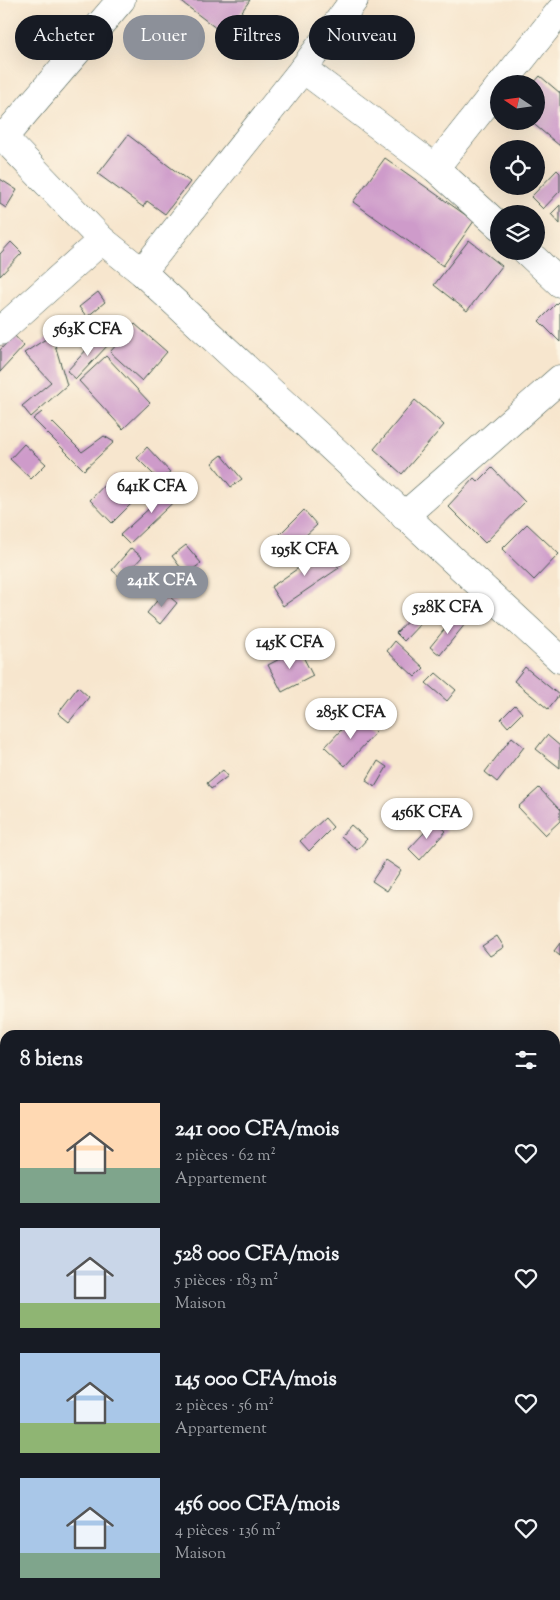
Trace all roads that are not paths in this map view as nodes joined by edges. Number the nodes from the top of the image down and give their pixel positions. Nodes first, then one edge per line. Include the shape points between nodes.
1 (120, 0) edge
2 (354, 0) edge
3 (560, 11) edge
4 (303, 69) junction
5 (509, 75) edge
6 (490, 99) edge
7 (2, 135) edge
8 (435, 168) junction
9 (490, 218) edge
10 (102, 240) junction
11 (536, 260) edge
12 (142, 272) junction
13 (560, 283) edge
14 (0, 331) edge
15 (560, 379) edge
16 (404, 516) junction
17 (560, 659) edge

1 - 7 street
2 - 4 street
3 - 5 street
4 - 8 street
4 - 12 street
6 - 8 street
7 - 10 street
8 - 9 street
10 - 12 street
10 - 14 street
11 - 13 street
12 - 16 street
15 - 16 street
16 - 17 street

